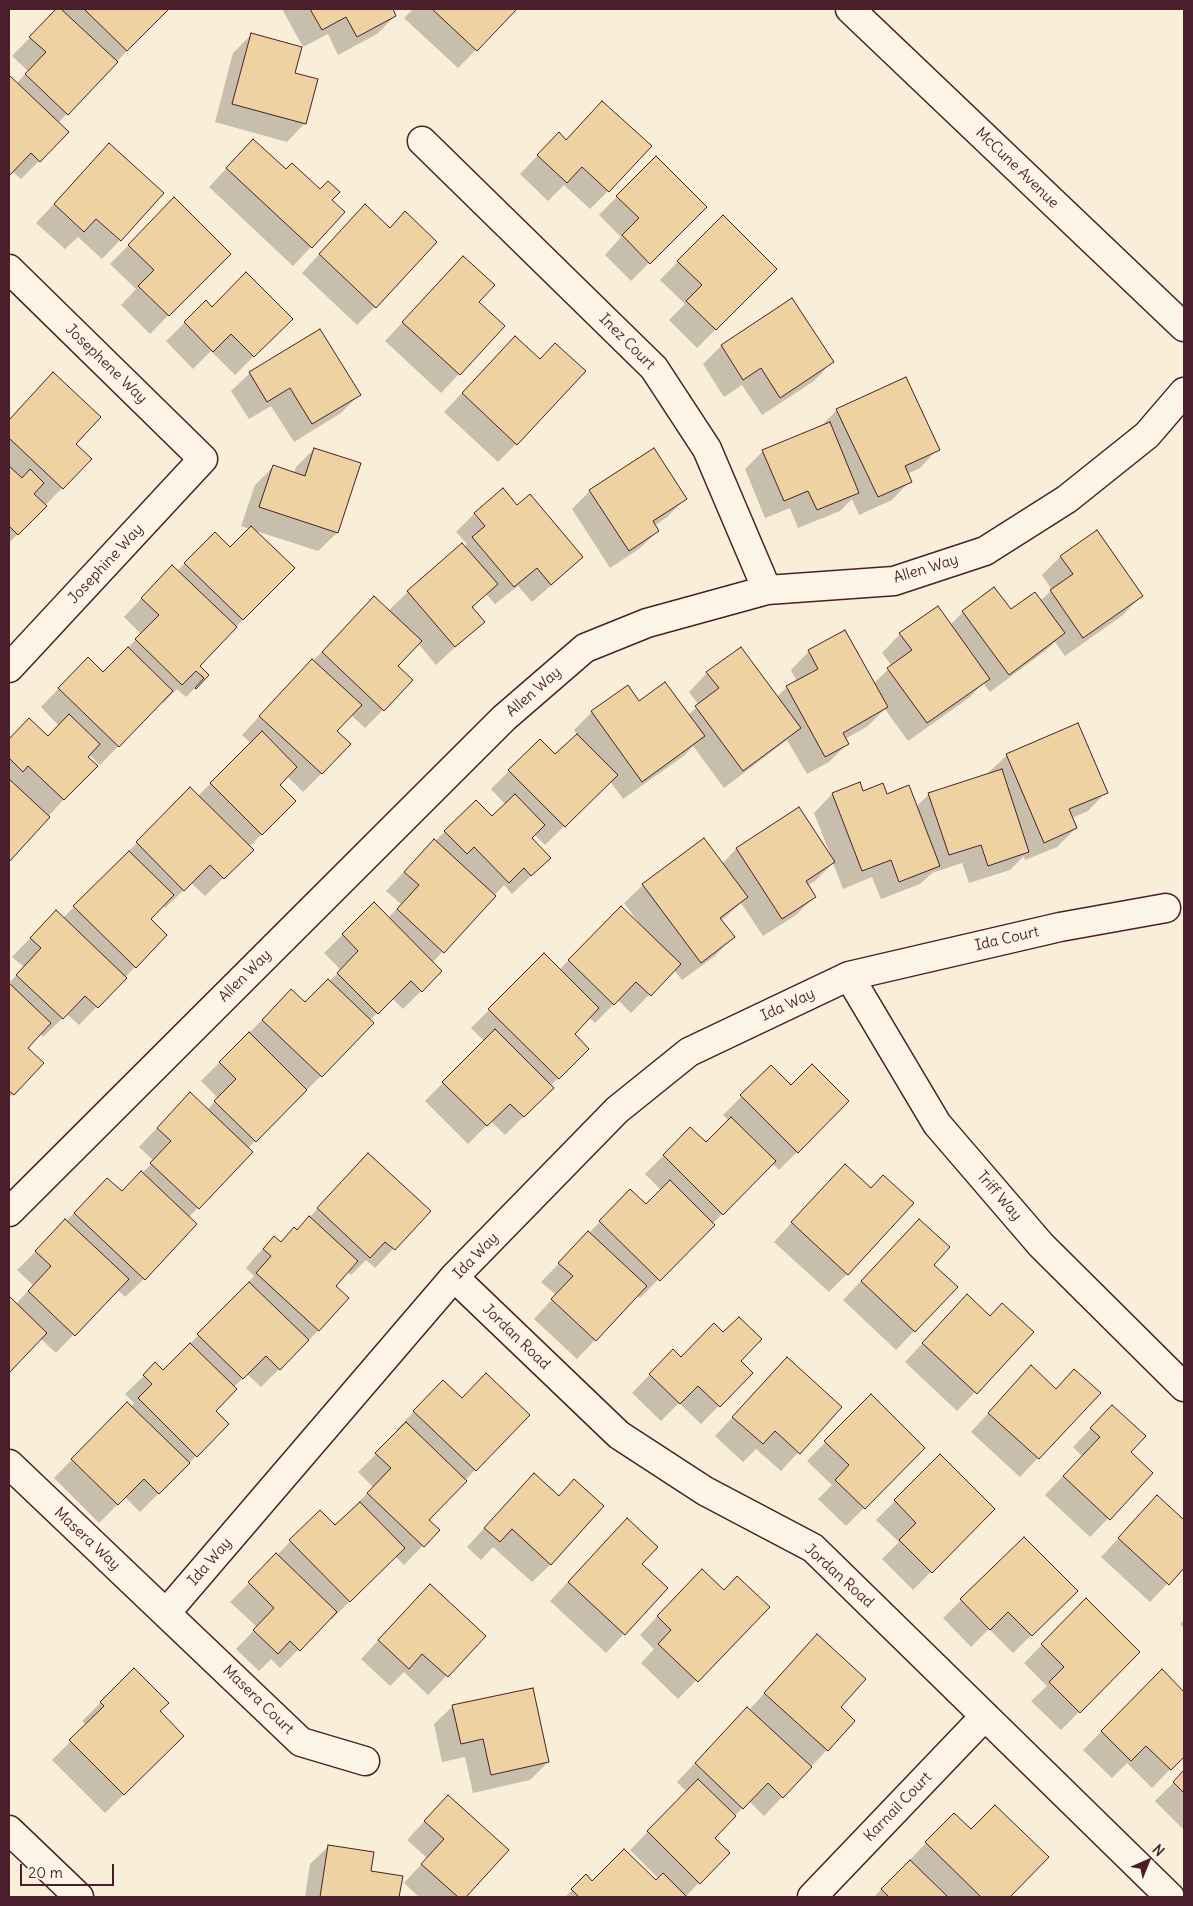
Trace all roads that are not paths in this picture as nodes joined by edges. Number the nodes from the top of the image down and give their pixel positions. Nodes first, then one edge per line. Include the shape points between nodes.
1 (850, 9) edge
2 (422, 141) dead end
3 (9, 268) edge
4 (1184, 327) edge
5 (1184, 392) edge
6 (203, 459) joint
7 (767, 590) junction
8 (9, 668) edge
9 (1166, 908) dead end
10 (849, 976) junction
11 (9, 1212) edge
12 (454, 1277) junction
13 (1184, 1387) edge
14 (9, 1464) edge
15 (166, 1613) junction
16 (985, 1716) junction
17 (365, 1761) dead end
18 (9, 1830) edge
19 (79, 1897) edge
20 (812, 1897) edge
21 (1170, 1897) edge

1 - 4 street, McCune Avenue
2 - 7 street, Inez Court via 654,368 707,449
3 - 6 street, Josephene Way
5 - 7 street, Allen Way via 1147,435 1067,499 985,551 894,581
6 - 8 street, Josephine Way
7 - 11 street, Allen Way via 647,622 585,648 504,718
9 - 10 street, Ida Court via 1060,927
10 - 12 street, Ida Way via 689,1052 617,1110
10 - 13 street, Triff Way via 937,1124 1041,1245
12 - 15 street, Ida Way
12 - 16 street, Jordan Road via 619,1435 706,1491 813,1548
14 - 15 street, Masera Way
15 - 17 street, Masera Court via 302,1742
16 - 20 street, Karnail Court
16 - 21 street, Jordan Road
18 - 19 street

